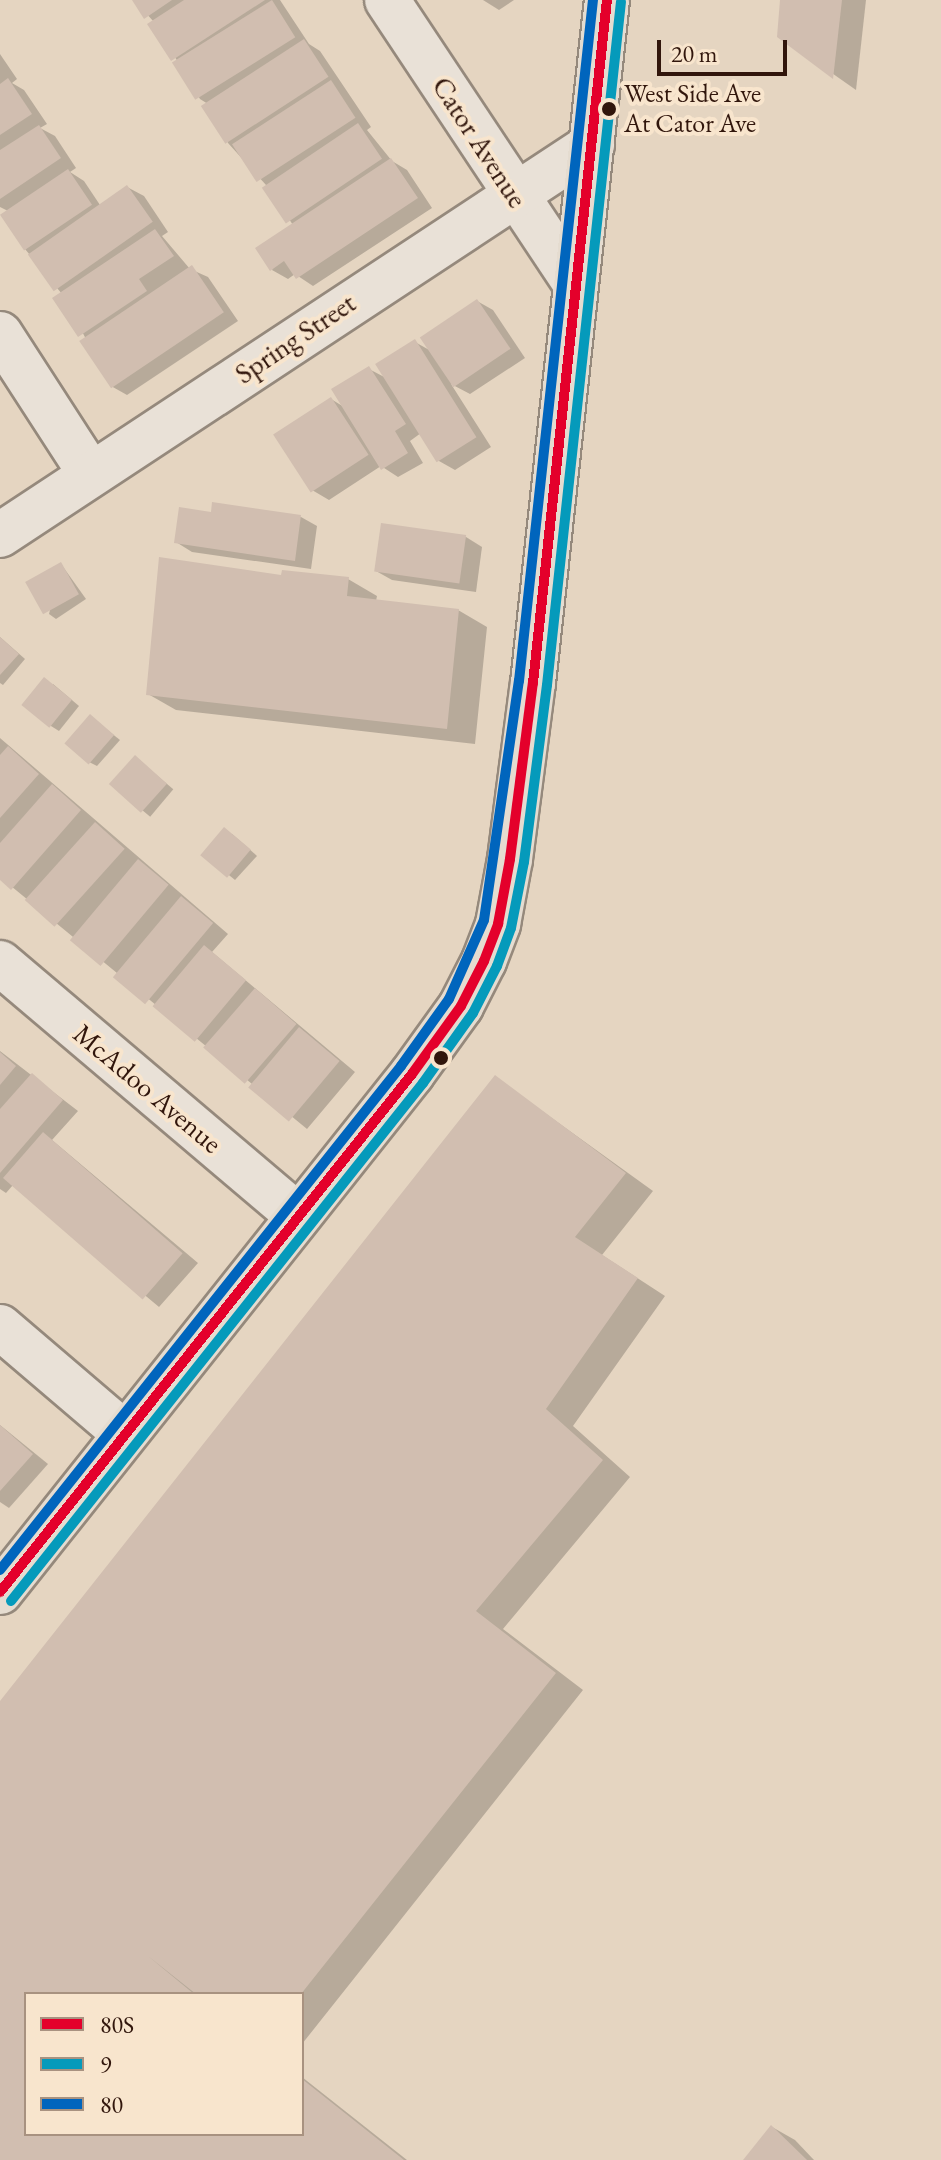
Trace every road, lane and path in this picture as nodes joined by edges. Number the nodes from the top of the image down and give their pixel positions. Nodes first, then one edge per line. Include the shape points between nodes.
1 (387, 0) edge
2 (607, 0) edge
3 (592, 145) junction
4 (514, 193) junction
5 (575, 283) junction
6 (0, 334) edge
7 (90, 473) junction
8 (0, 535) edge
9 (0, 963) edge
10 (296, 1214) junction
11 (0, 1327) edge
12 (124, 1433) junction
13 (0, 1592) edge

1 - 4 street, Cator Avenue
2 - 3 main road
3 - 4 street, Spring Street
3 - 5 main road
4 - 5 street, Cator Avenue
4 - 7 street, Spring Street
5 - 10 main road via 533,683 498,924 461,1006
6 - 7 street
7 - 8 street, Spring Street
9 - 10 street, McAdoo Avenue
10 - 12 main road
11 - 12 street
12 - 13 main road

